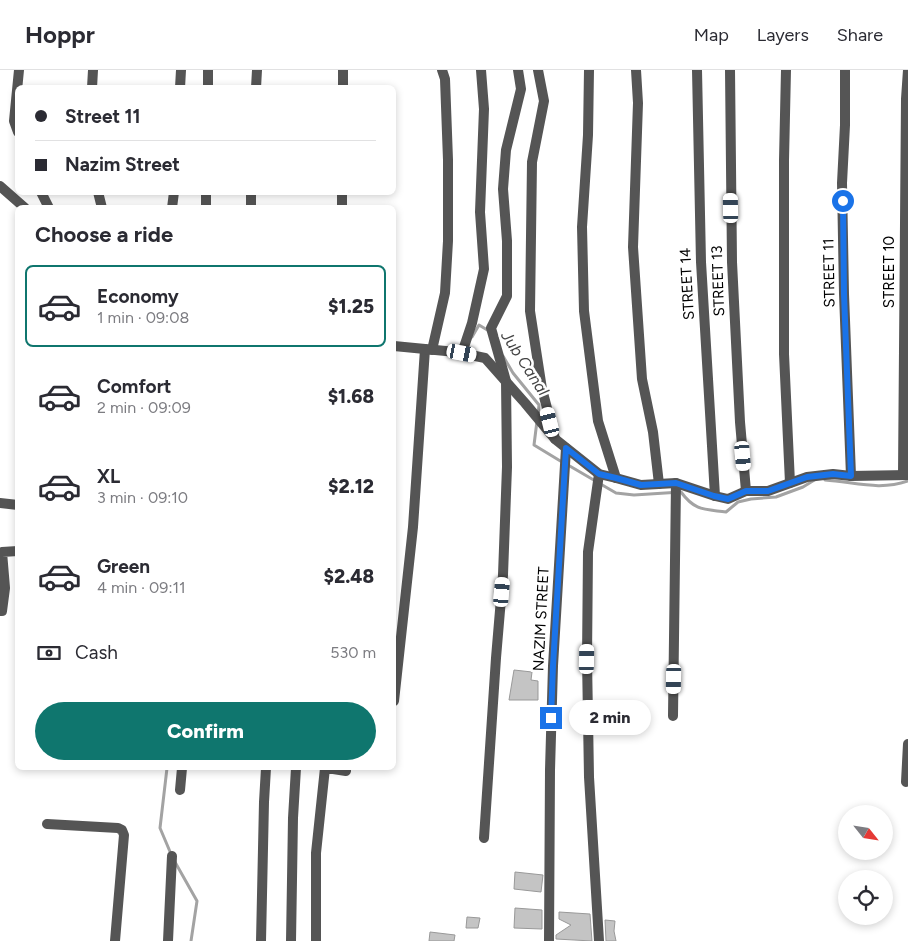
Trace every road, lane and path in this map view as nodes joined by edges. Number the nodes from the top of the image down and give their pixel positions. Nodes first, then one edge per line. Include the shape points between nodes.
1 (19, 70) edge
2 (93, 70) edge
3 (181, 70) edge
4 (208, 70) edge
5 (257, 70) edge
6 (343, 70) edge
7 (442, 70) edge
8 (481, 70) edge
9 (518, 70) edge
10 (538, 70) edge
11 (589, 70) edge
12 (636, 70) edge
13 (697, 70) edge
14 (730, 70) edge
15 (786, 70) edge
16 (845, 70) edge
17 (908, 70) edge
18 (18, 85) edge
19 (92, 85) edge
20 (180, 85) edge
21 (208, 85) edge
22 (256, 85) edge
23 (342, 85) edge
24 (0, 186) edge
25 (22, 205) edge
26 (396, 346) edge
27 (429, 349) junction
28 (462, 353) junction
29 (506, 381) junction
30 (555, 439) junction
31 (566, 448) junction
32 (599, 474) junction
33 (906, 475) edge
34 (851, 476) junction
35 (616, 478) junction
36 (676, 483) junction
37 (790, 483) junction
38 (659, 484) junction
39 (746, 491) junction
40 (714, 496) junction
41 (0, 504) edge
42 (15, 505) edge
43 (15, 551) edge
44 (0, 611) edge
45 (396, 684) edge
46 (674, 716) dead end
47 (908, 744) edge
48 (182, 770) edge
49 (266, 770) edge
50 (296, 770) edge
51 (326, 770) edge
52 (906, 782) dead end
53 (180, 790) dead end
54 (47, 824) dead end
55 (484, 838) dead end
56 (172, 856) dead end
57 (115, 941) edge
58 (168, 941) edge
59 (261, 941) edge
60 (291, 941) edge
61 (316, 941) edge
62 (549, 941) edge
63 (599, 941) edge

1 - 18 street
2 - 19 street
3 - 20 street
4 - 21 street
5 - 22 street
6 - 23 street
7 - 27 street via 448,160 448,241 445,293
8 - 28 street via 484,109 480,212 484,269
9 - 29 street via 521,89 506,150 503,189 507,296 491,328
10 - 30 street via 544,101 532,162 530,311 542,389
11 - 35 street via 582,227 584,311 598,421
12 - 38 street via 638,103 633,247 642,379
13 - 40 street, STREET 14 via 700,262
14 - 39 street, STREET 13 via 732,262
15 - 37 street via 784,354
16 - 34 street, STREET 11 via 842,183
17 - 33 street, STREET 10 via 905,118
24 - 25 street
26 - 27 street
27 - 28 street
27 - 45 street via 414,527
28 - 29 street via 485,358
29 - 30 street
29 - 55 street via 503,575
30 - 31 street
31 - 32 street
31 - 62 street, NAZIM STREET via 553,666
32 - 35 street
32 - 63 street via 588,552 587,659 589,777
33 - 34 street
34 - 37 street via 833,474
35 - 38 street via 641,485
36 - 38 street
36 - 40 street
36 - 46 street
37 - 39 street via 768,491
39 - 40 street via 728,499
41 - 42 street
43 - 44 street via 2,552 5,588
47 - 52 street
48 - 53 street
49 - 59 street
50 - 60 street
51 - 61 street via 316,853
54 - 57 street via 122,830
56 - 58 street

